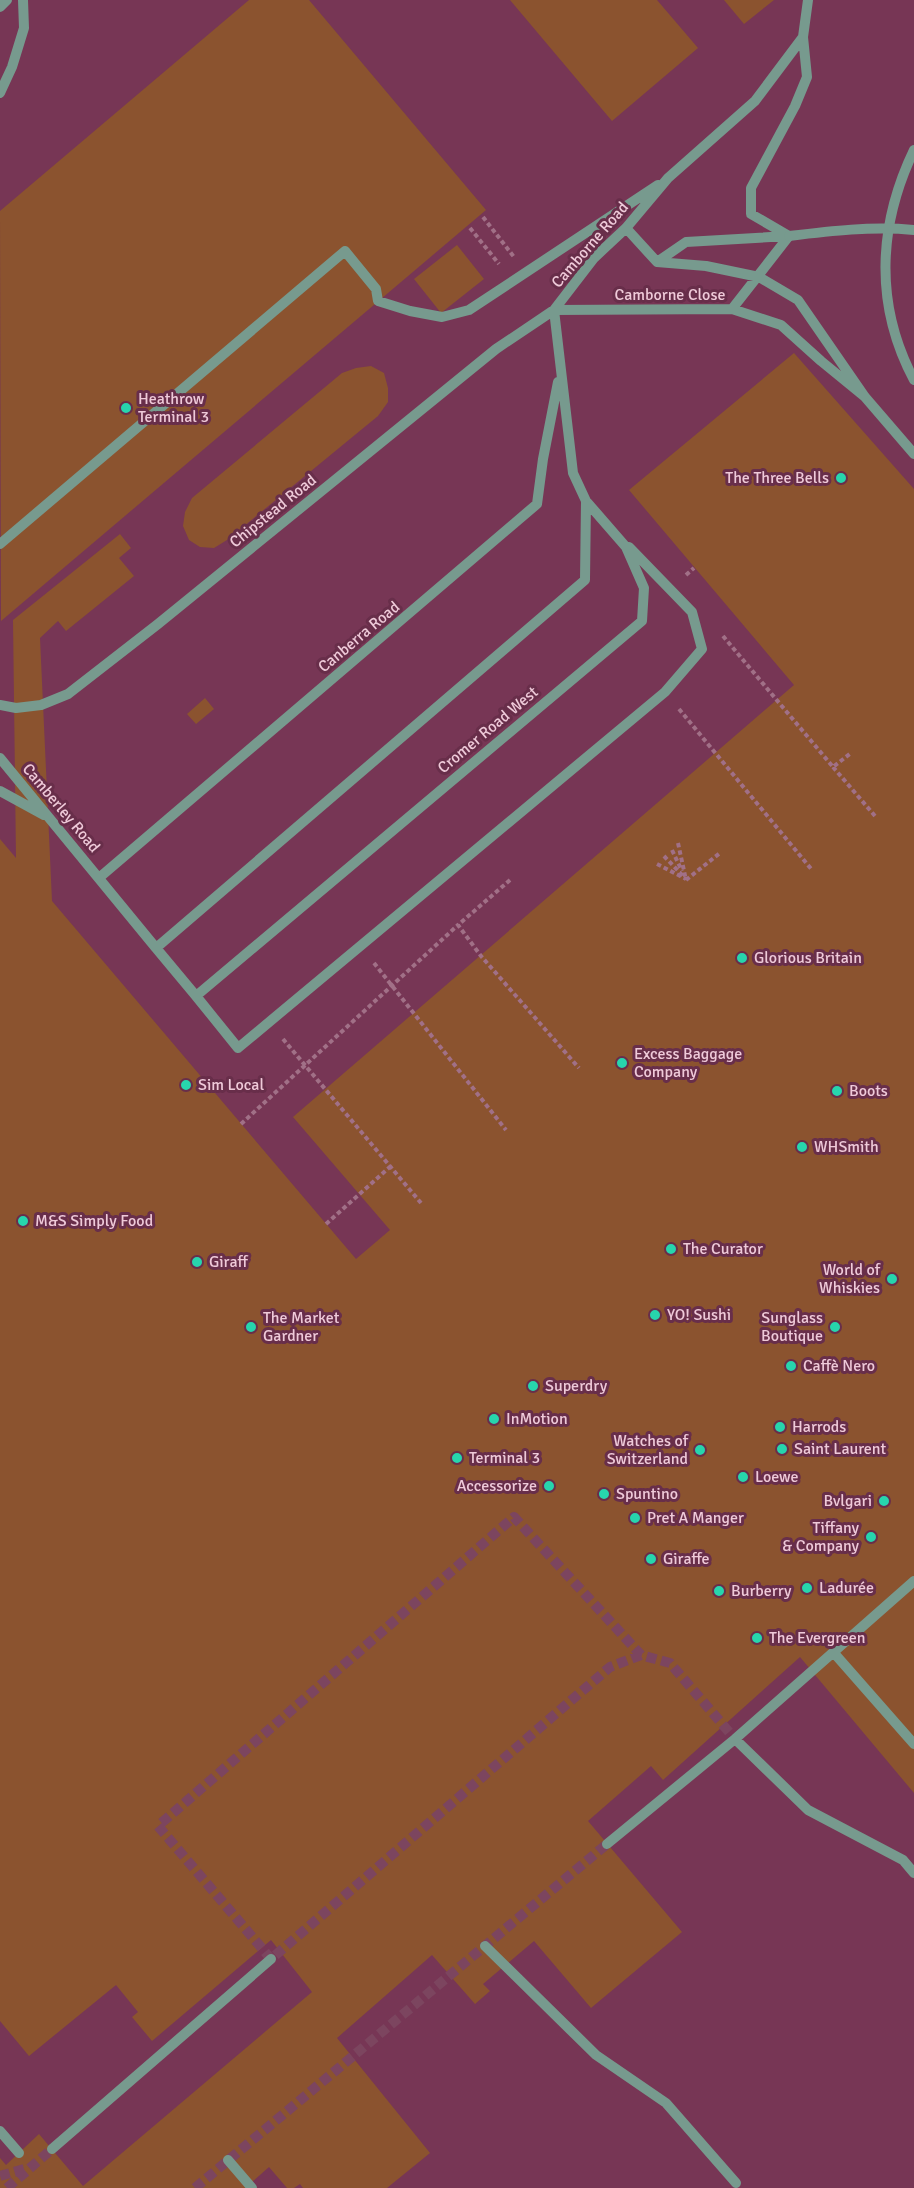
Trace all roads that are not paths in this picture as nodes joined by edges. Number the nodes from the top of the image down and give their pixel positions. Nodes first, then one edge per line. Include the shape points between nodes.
1 (7, 0) edge
2 (23, 0) edge
3 (808, 0) edge
4 (0, 7) edge
5 (803, 37) junction
6 (0, 93) edge
7 (914, 150) edge
8 (668, 178) junction
9 (626, 228) junction
10 (914, 230) edge
11 (789, 236) junction
12 (657, 262) junction
13 (759, 277) junction
14 (732, 309) junction
15 (554, 310) junction
16 (560, 374) junction
17 (914, 380) edge
18 (865, 397) junction
19 (914, 454) edge
20 (586, 501) junction
21 (0, 544) edge
22 (0, 705) edge
23 (0, 758) edge
24 (0, 791) edge
25 (50, 818) junction
26 (100, 877) junction
27 (156, 948) junction
28 (196, 996) junction
29 (914, 1581) edge
30 (834, 1653) junction
31 (735, 1739) junction
32 (914, 1744) edge
33 (607, 1844) tunnel mouth
34 (914, 1873) edge
35 (485, 1946) dead end
36 (271, 1959) dead end
37 (0, 2131) edge
38 (52, 2149) tunnel mouth
39 (19, 2153) dead end
40 (228, 2160) dead end
41 (736, 2183) dead end
42 (252, 2188) edge

1 - 4 street
2 - 6 street via 24,28
3 - 5 street
5 - 8 street via 754,101
5 - 11 street via 807,77 751,188 751,214
7 - 17 street via 892,208 884,261 888,307 901,356
8 - 9 street, Camborne Road
8 - 21 street via 469,310 442,317 378,301 376,289 345,251
9 - 12 street, Camborne Close
9 - 15 street, Camborne Road via 594,258
10 - 11 street, bridge via 836,230
11 - 12 street via 686,242
11 - 13 street
12 - 13 street, Camborne Close via 706,266
13 - 14 street
13 - 18 street, Camborne Close via 798,300
14 - 15 street, Camborne Close
14 - 18 street, Camborne Close via 781,325
15 - 16 street, Camborne Road
15 - 22 street, Chipstead Road via 496,349 68,694 41,705
16 - 20 street, Cromer Road West via 573,473
16 - 26 street, Canberra Road via 537,504
18 - 19 street, Camborne Close
20 - 27 street via 585,580
20 - 28 street, Cromer Road West via 626,547 644,588 642,621
20 - 28 street via 692,612 702,649 665,692 238,1048
23 - 25 street, Camberley Road
24 - 25 street
25 - 26 street, Camberley Road
26 - 27 street, Camberley Road
27 - 28 street
29 - 30 street
30 - 31 street
30 - 32 street
31 - 33 street
31 - 34 street via 808,1810 903,1860
35 - 41 street via 596,2055 666,2103
36 - 38 street
37 - 39 street
40 - 42 street

